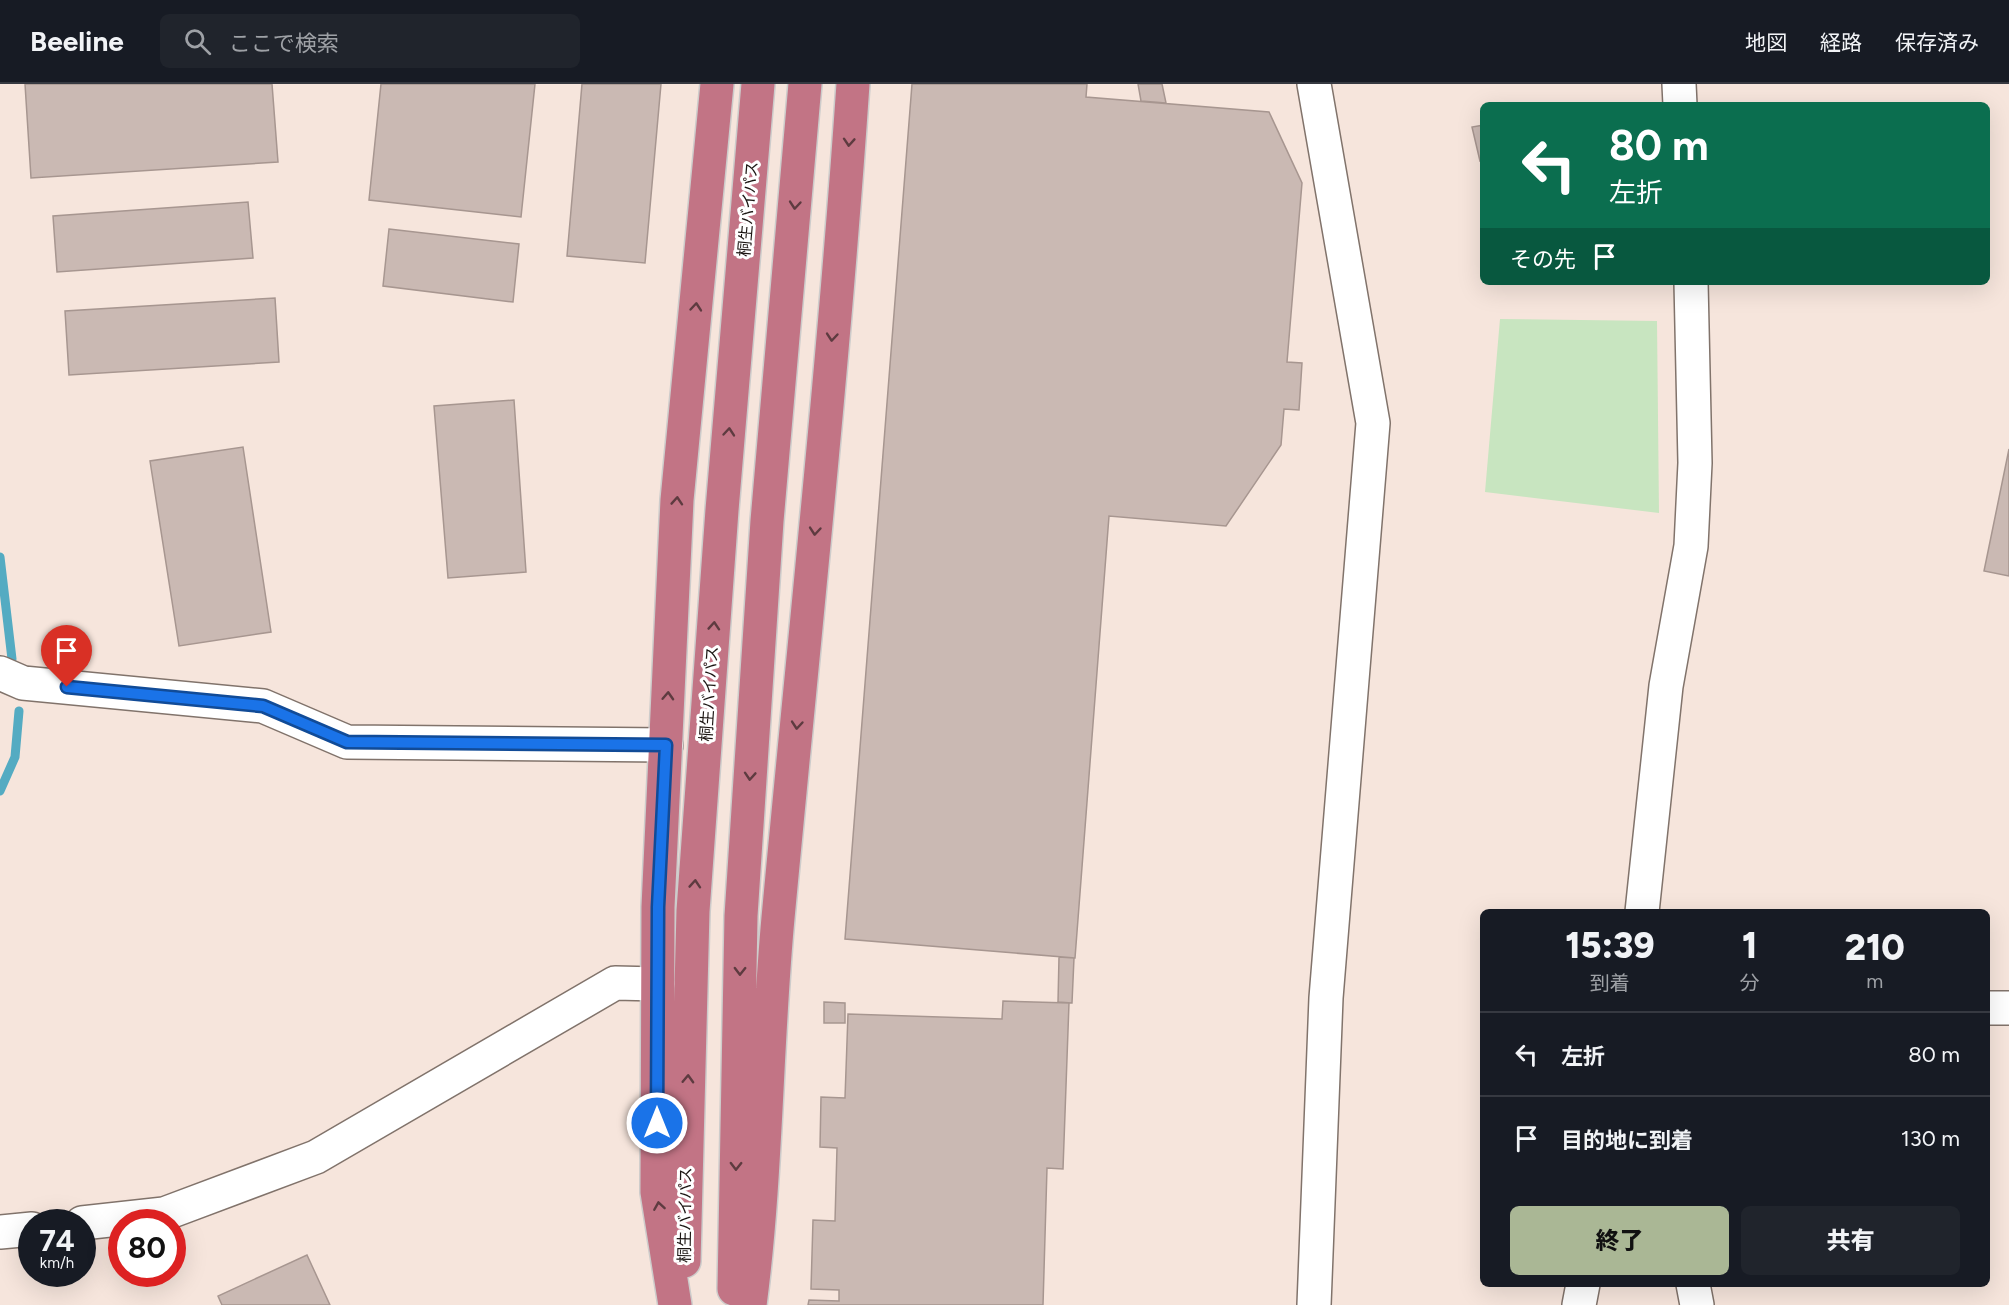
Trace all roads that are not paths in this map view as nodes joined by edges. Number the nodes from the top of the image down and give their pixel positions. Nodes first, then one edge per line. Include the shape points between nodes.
1 (717, 84) edge
2 (758, 84) edge
3 (805, 84) edge
4 (853, 84) edge
5 (1314, 84) edge
6 (1679, 84) edge
7 (1680, 102) edge
8 (1691, 285) edge
9 (0, 673) edge
10 (666, 745) junction
11 (1642, 909) edge
12 (658, 984) junction
13 (1990, 1008) edge
14 (2009, 1008) edge
15 (96, 1221) edge
16 (18, 1230) edge
17 (0, 1232) edge
18 (1582, 1287) edge
19 (1694, 1287) edge
20 (675, 1305) edge
21 (684, 1305) edge
22 (734, 1305) edge
23 (750, 1305) edge
24 (1314, 1305) edge
25 (1579, 1305) edge
26 (1697, 1305) edge

10 -> 1 highway via 677,500
21 -> 2 highway, 桐生バイパス via 693,911
3 -> 22 highway via 767,520 741,916
4 -> 23 highway via 772,985 759,1236
5 - 24 street via 1373,423 1326,998
6 - 7 street
8 - 11 street via 1695,463 1691,546 1666,686
9 - 10 street via 23,683 263,706 347,742
10 - 12 highway
12 - 15 street via 615,983 316,1157 164,1214
20 -> 12 highway via 657,1192
13 - 14 street
16 - 17 street
18 - 25 street
19 - 26 street

